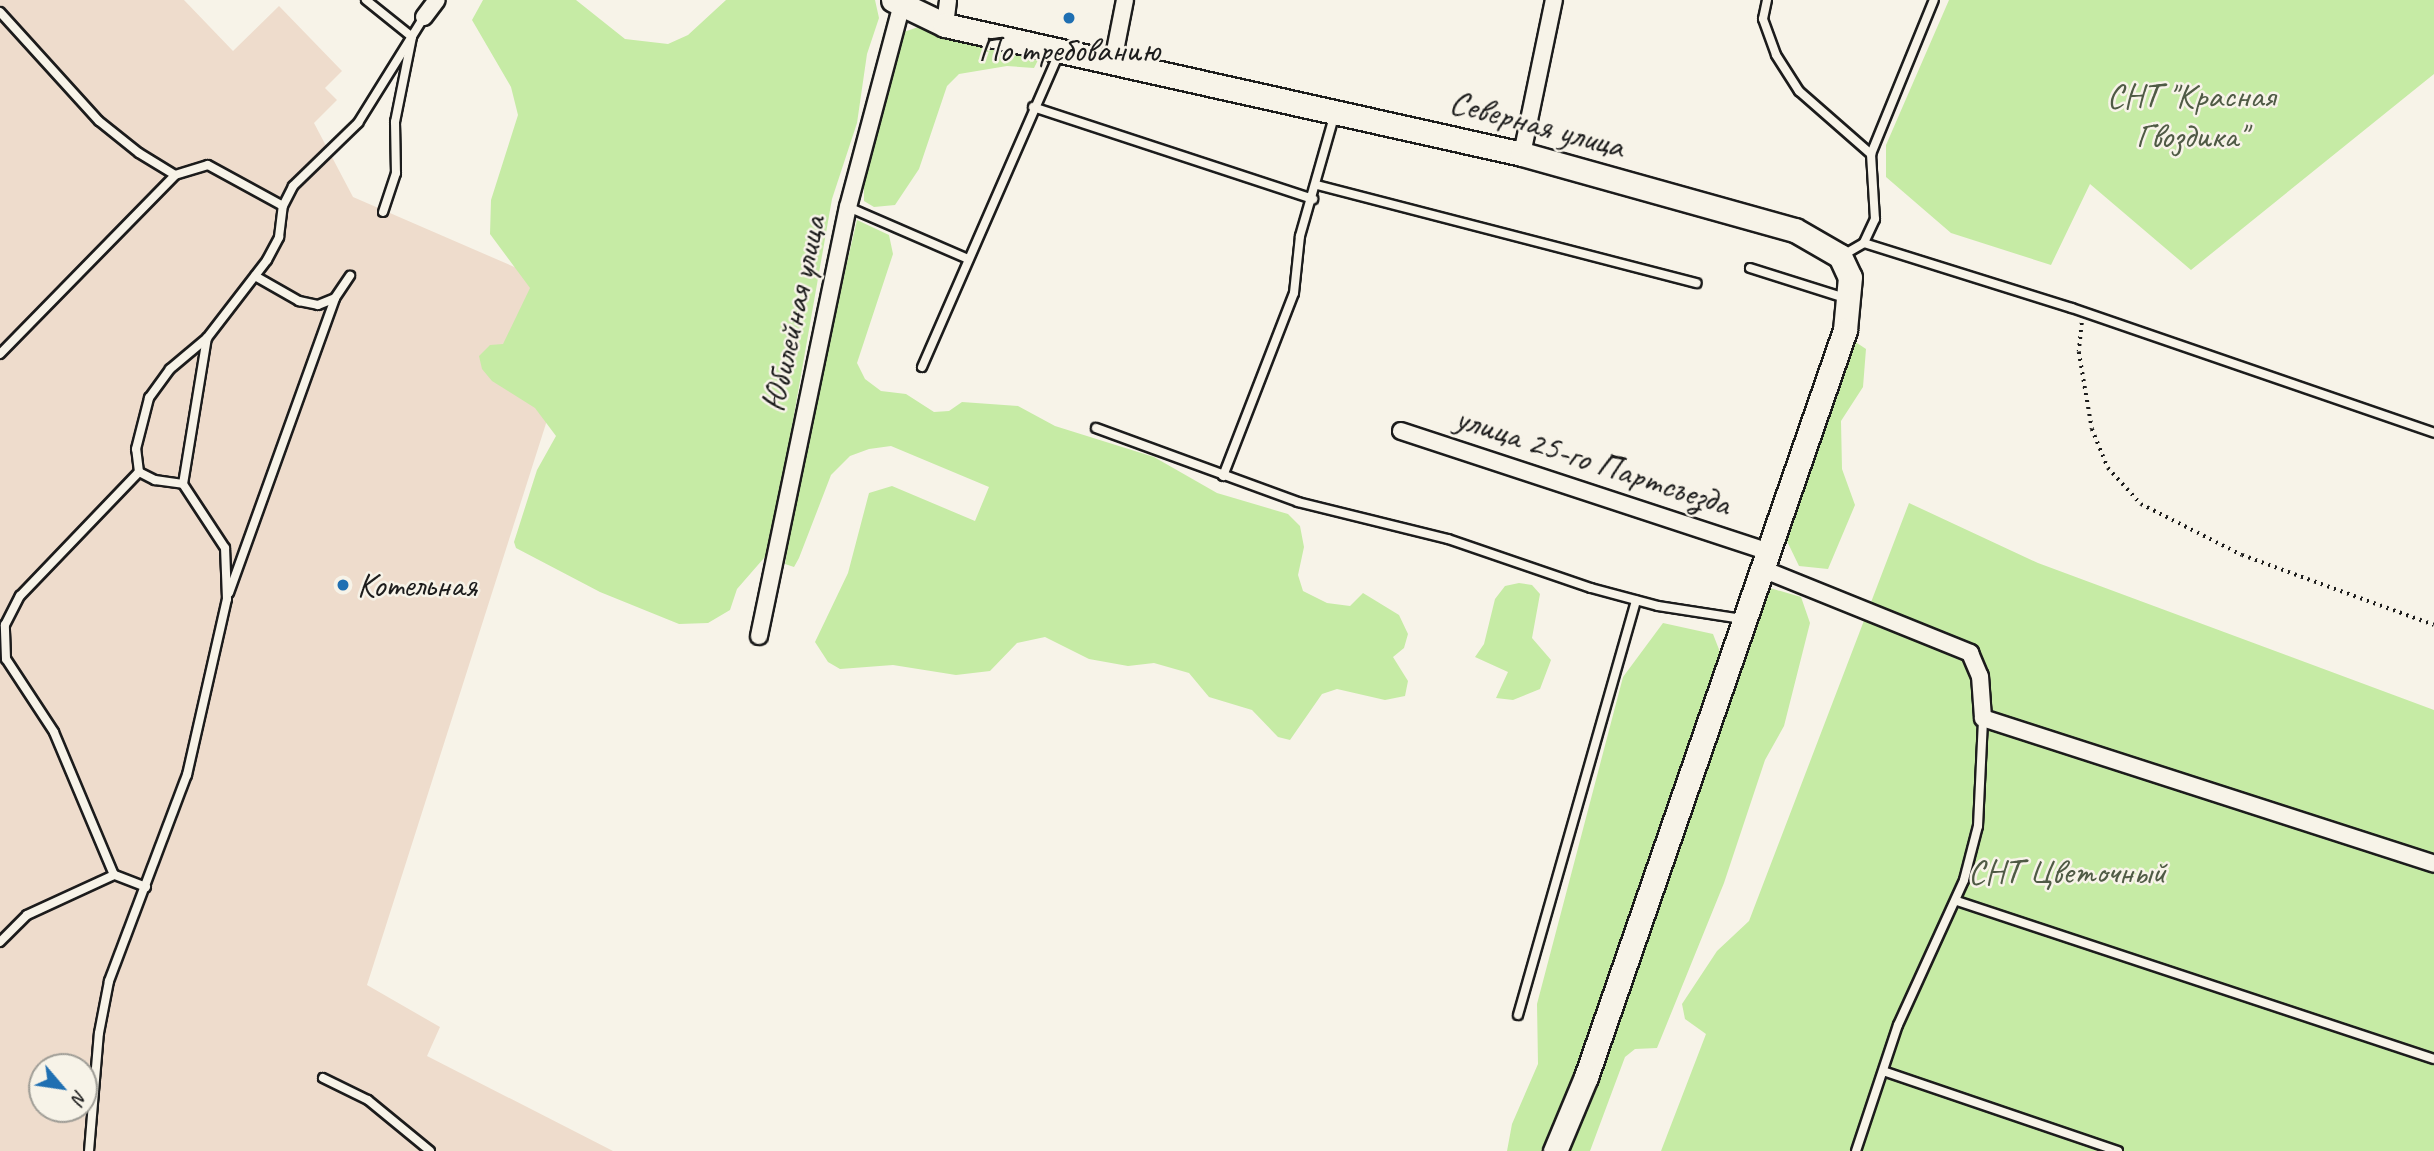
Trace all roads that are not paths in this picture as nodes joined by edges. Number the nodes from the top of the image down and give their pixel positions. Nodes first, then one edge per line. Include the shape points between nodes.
1 (366, 0) edge
2 (437, 0) edge
3 (948, 0) edge
4 (1125, 0) edge
5 (1555, 0) edge
6 (1767, 0) edge
7 (1934, 0) edge
8 (897, 4) edge
9 (0, 12) edge
10 (424, 17) joint
11 (945, 25) junction
12 (411, 37) junction
13 (1060, 50) junction
14 (1113, 61) junction
15 (1033, 107) junction
16 (1335, 110) junction
17 (1871, 153) junction
18 (1522, 154) junction
19 (176, 175) junction
20 (1317, 185) junction
21 (1313, 199) junction
22 (283, 206) junction
23 (848, 207) junction
24 (383, 212) dead end
25 (1864, 243) junction
26 (1840, 256) junction
27 (968, 259) junction
28 (1750, 268) dead end
29 (255, 276) junction
30 (350, 276) dead end
31 (1697, 283) dead end
32 (334, 298) junction
33 (1851, 300) junction
34 (207, 338) junction
35 (0, 354) edge
36 (922, 367) dead end
37 (1096, 428) dead end
38 (1401, 431) dead end
39 (2434, 433) edge
40 (139, 472) junction
41 (1223, 476) junction
42 (183, 484) junction
43 (1763, 559) junction
44 (227, 599) junction
45 (1636, 600) junction
46 (1742, 620) junction
47 (3, 626) edge
48 (759, 636) dead end
49 (1983, 718) junction
50 (2434, 864) edge
51 (114, 875) junction
52 (146, 887) junction
53 (1956, 901) junction
54 (0, 942) edge
55 (1518, 1015) dead end
56 (2434, 1059) edge
57 (1886, 1072) junction
58 (323, 1078) dead end
59 (89, 1151) edge
60 (430, 1151) edge
61 (1555, 1151) edge
62 (1856, 1151) edge
63 (2118, 1151) edge

1 - 12 lane
2 - 10 street
3 - 11 street
4 - 14 street
5 - 18 street
6 - 17 lane via 1763,19 1776,55 1799,91
7 - 17 lane
8 - 11 street, Северная улица
8 - 23 street, Юбилейная улица
9 - 19 lane via 99,121
10 - 12 lane
11 - 13 street, Северная улица
12 - 22 lane via 358,123 292,186
12 - 24 lane via 395,122 396,173
13 - 14 street, Северная улица
13 - 15 lane
14 - 16 street, Северная улица
15 - 21 lane
15 - 27 lane
16 - 18 street, Северная улица
16 - 20 lane
17 - 25 lane via 1875,219
18 - 26 street, Северная улица via 1795,230
19 - 22 lane via 208,165
19 - 35 lane
20 - 21 lane
20 - 31 lane
21 - 41 lane via 1300,236 1294,293
22 - 29 lane via 279,237
23 - 27 lane
23 - 48 street, Юбилейная улица
25 - 26 lane
25 - 39 lane via 2083,312
26 - 33 street via 1850,277
27 - 36 lane
28 - 33 lane
29 - 32 lane via 299,302 318,304
29 - 34 lane
30 - 32 lane
32 - 44 lane
33 - 43 street via 1845,330
34 - 40 lane via 170,369 149,398 136,449
34 - 42 lane
37 - 41 lane
38 - 43 street, улица 25-го Партсъезда
40 - 42 lane via 155,480
40 - 47 lane via 20,596
41 - 45 lane via 1298,502 1448,539
42 - 44 lane via 225,548
43 - 46 street
43 - 49 street, улица 25-го Партсъезда via 1970,653 1980,676
44 - 52 lane via 187,775
45 - 46 lane
45 - 55 lane
46 - 61 street via 1586,1077
47 - 51 lane via 6,659 54,732
49 - 50 street
49 - 53 lane via 1978,826
51 - 52 lane
51 - 54 lane via 27,915
52 - 59 lane via 109,982 99,1033
53 - 56 lane
53 - 57 lane via 1898,1025
57 - 62 lane
57 - 63 lane
58 - 60 lane via 368,1100

